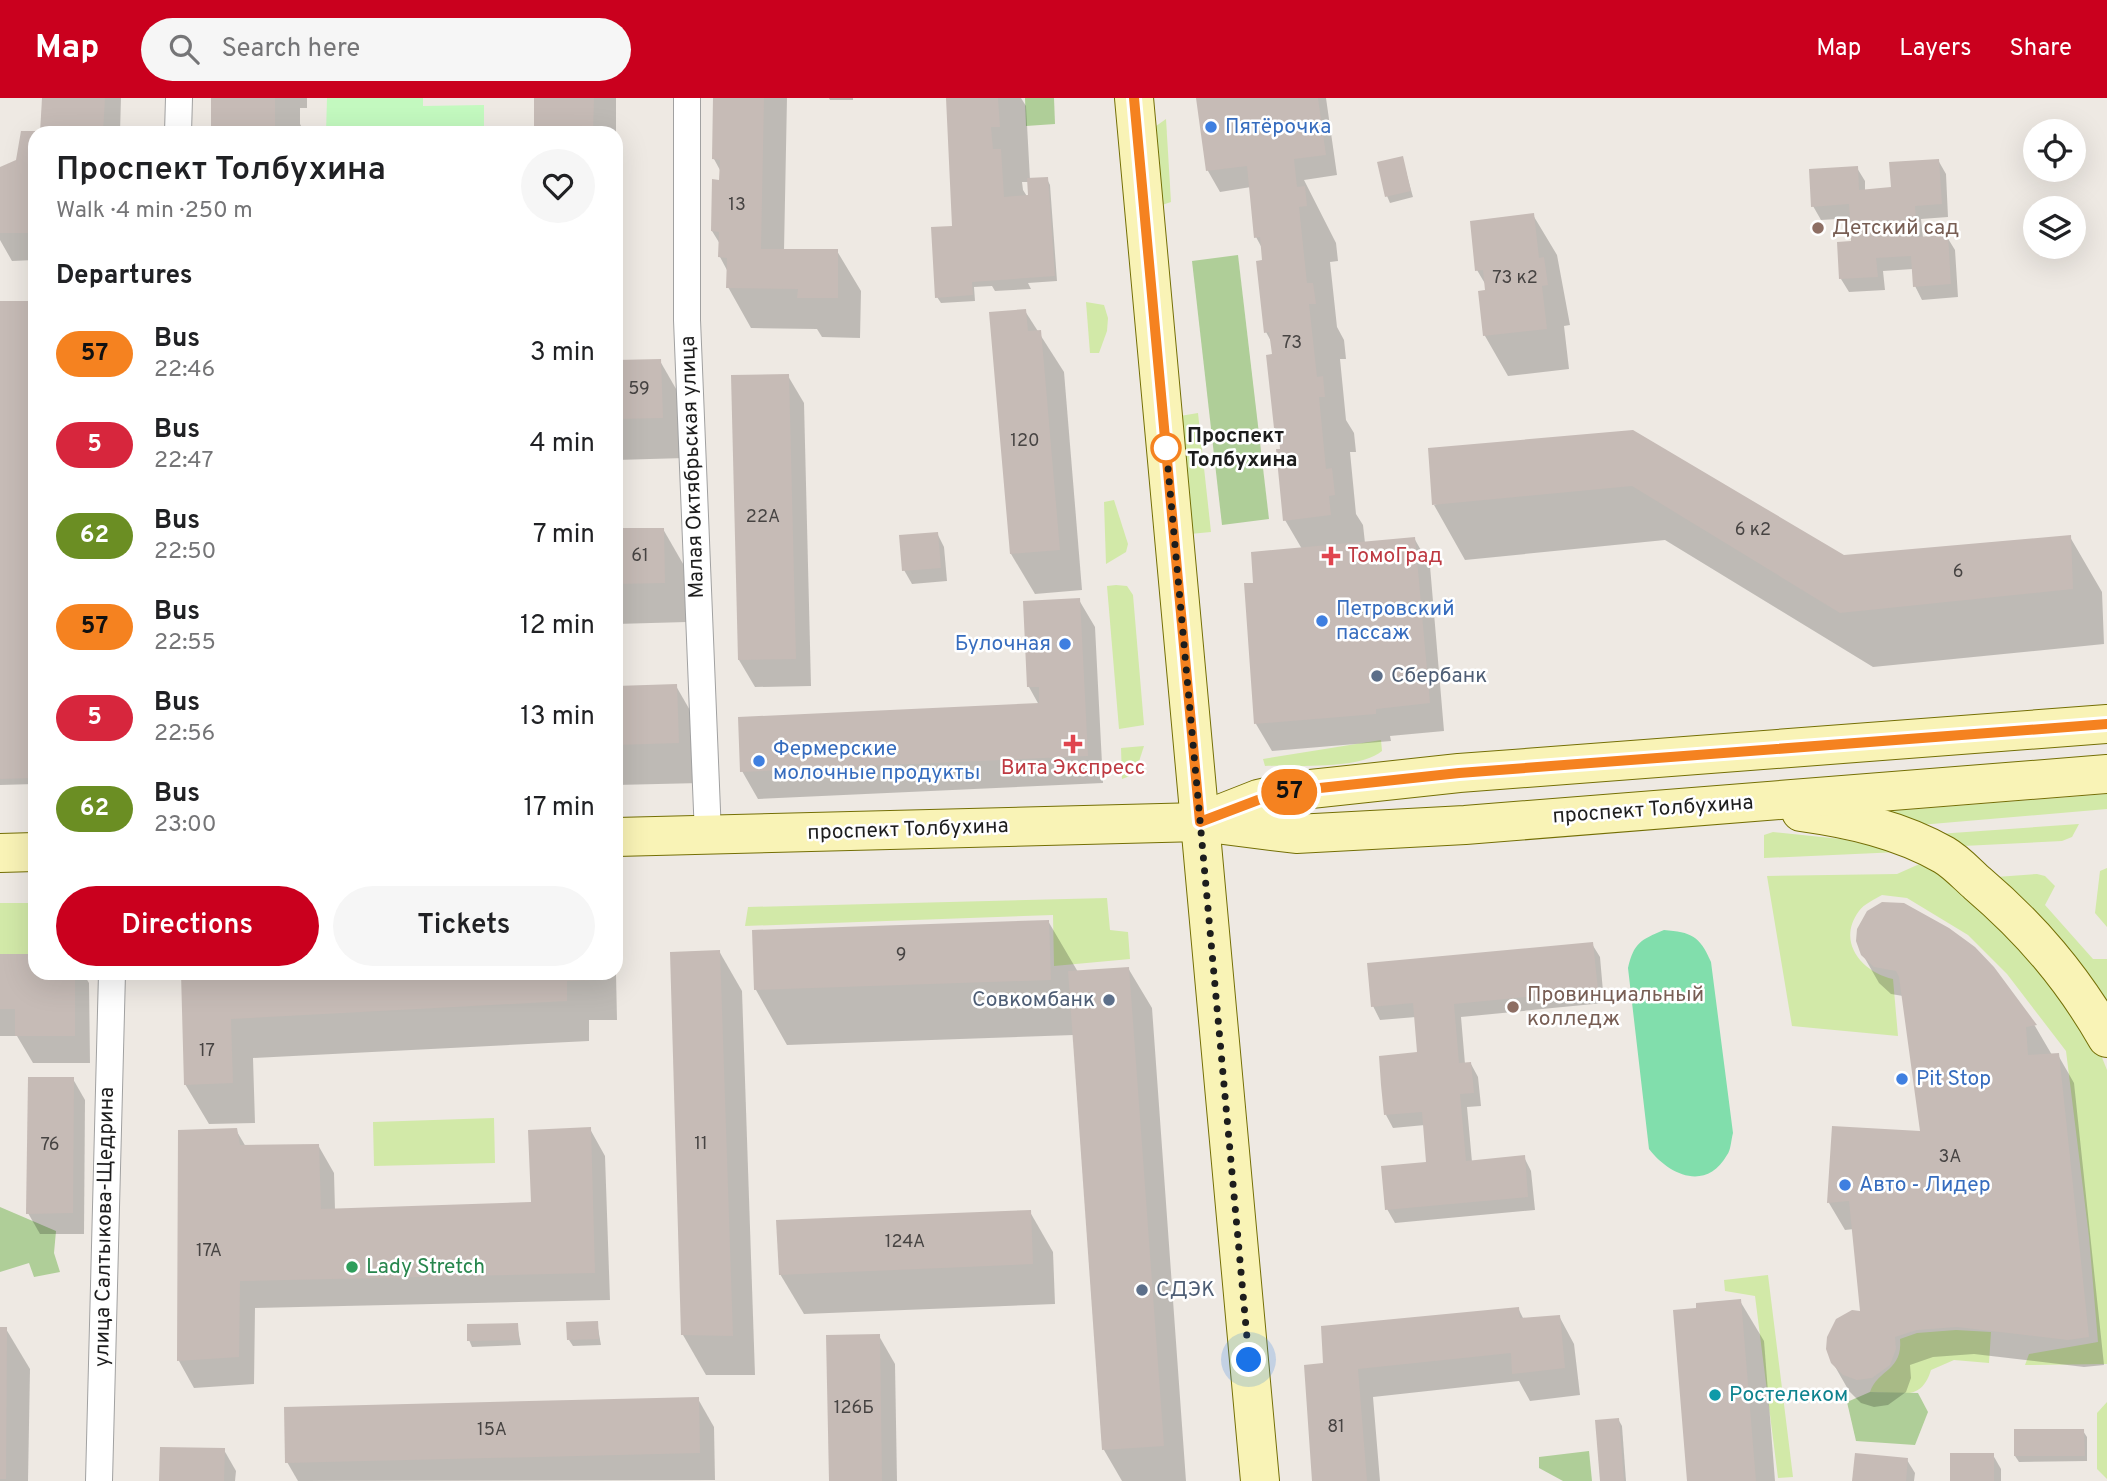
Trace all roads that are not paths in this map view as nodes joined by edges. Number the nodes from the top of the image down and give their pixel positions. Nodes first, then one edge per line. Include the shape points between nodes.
1 (179, 98) edge
2 (687, 98) edge
3 (1134, 98) edge
4 (178, 126) edge
5 (2107, 724) edge
6 (2107, 774) edge
7 (1737, 804) junction
8 (1200, 822) junction
9 (708, 835) junction
10 (623, 837) edge
11 (28, 852) edge
12 (0, 853) edge
13 (112, 980) edge
14 (2107, 1038) edge
15 (99, 1481) edge
16 (1260, 1481) edge

1 - 4 street
2 - 9 street, Малая Октябрьская улица via 687,320
3 - 8 main road
5 - 8 main road, проспект Толбухина via 1446,774 1292,791
6 - 7 main road, проспект Толбухина
7 - 8 main road, проспект Толбухина via 1296,834
7 - 14 main road via 1883,828 1946,856 2039,943 2079,990
8 - 9 main road, проспект Толбухина
8 - 16 main road
9 - 10 main road, проспект Толбухина
11 - 12 main road
13 - 15 street, улица Салтыкова-Щедрина

